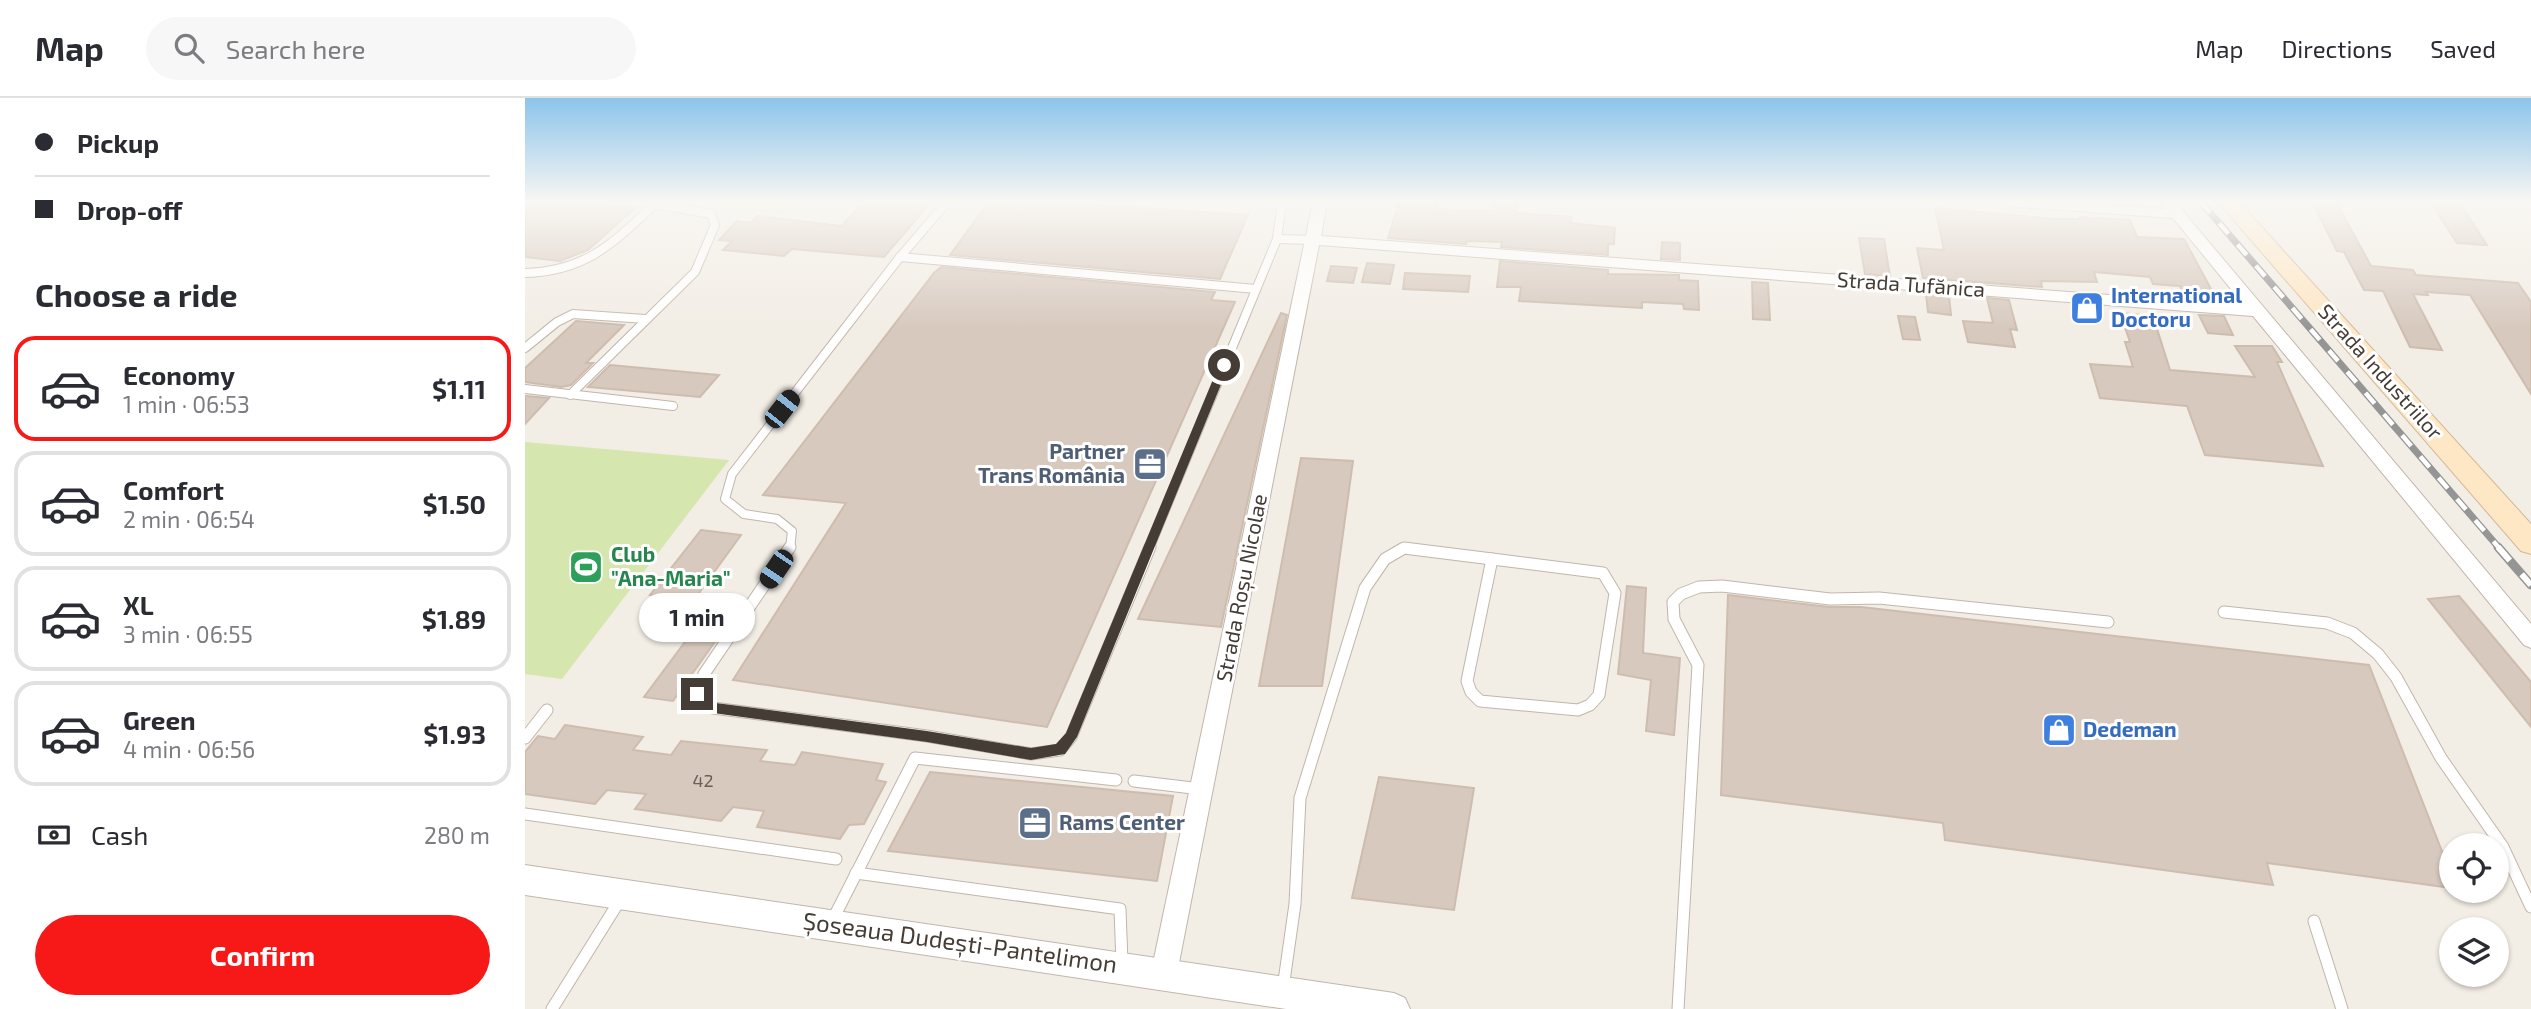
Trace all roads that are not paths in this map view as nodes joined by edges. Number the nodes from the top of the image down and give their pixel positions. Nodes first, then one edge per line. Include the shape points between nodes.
1 (611, 245) edge
2 (707, 245) edge
3 (911, 245) edge
4 (1275, 245) edge
5 (1312, 245) edge
6 (1373, 245) edge
7 (2202, 245) edge
8 (2266, 245) edge
9 (900, 257) junction
10 (525, 273) edge
11 (1255, 289) junction
12 (2258, 311) junction
13 (645, 319) junction
14 (525, 348) edge
15 (525, 388) edge
16 (570, 395) junction
17 (673, 406) dead end
18 (2531, 543) edge
19 (1492, 559) junction
20 (2224, 612) dead end
21 (2108, 622) dead end
22 (2531, 639) edge
23 (547, 710) dead end
24 (525, 738) edge
25 (1116, 780) dead end
26 (1134, 781) dead end
27 (1201, 789) junction
28 (525, 814) edge
29 (836, 859) dead end
30 (856, 873) junction
31 (525, 880) edge
32 (624, 894) junction
33 (2531, 907) edge
34 (2315, 921) dead end
35 (831, 923) junction
36 (1123, 967) junction
37 (1164, 973) junction
38 (1283, 992) junction
39 (552, 1009) edge
40 (1394, 1009) edge
41 (1678, 1009) edge
42 (2342, 1009) edge

1 - 10 lane via 598,256 561,271
2 - 13 lane via 695,272
3 - 9 lane
4 - 11 lane
5 - 27 street, Strada Roșu Nicolae
6 - 12 street, Strada Tufănica
7 - 12 street
8 - 18 main road, Strada Industriilor
9 - 11 lane
9 - 11 lane via 732,474 725,499 744,514 778,519 792,531 790,548 704,674 697,694 713,708 1031,754 1060,750 1070,737
12 - 22 street
13 - 14 lane via 573,314
13 - 16 lane
15 - 16 lane
16 - 17 lane
19 - 19 lane via 1603,573 1610,580 1615,593 1599,695 1591,705 1578,710 1480,701 1471,692 1467,681
19 - 38 lane via 1404,548 1385,559 1364,588 1300,798 1295,904
20 - 33 lane via 2327,622 2353,633 2378,654 2441,758 2503,847
21 - 41 lane via 1722,586 1681,594 1673,602 1674,619 1698,665
23 - 24 lane
25 - 30 lane via 915,758
26 - 27 lane
27 - 37 street, Strada Roșu Nicolae
28 - 29 lane
30 - 35 lane
30 - 36 lane via 1120,909
31 - 32 street, Șoseaua Dudești-Pantelimon
32 - 35 street, Șoseaua Dudești-Pantelimon
32 - 39 lane
34 - 42 lane
35 - 36 street, Șoseaua Dudești-Pantelimon
36 - 37 street, Șoseaua Dudești-Pantelimon
37 - 38 street, Șoseaua Dudești-Pantelimon
38 - 40 street, Șoseaua Dudești-Pantelimon

